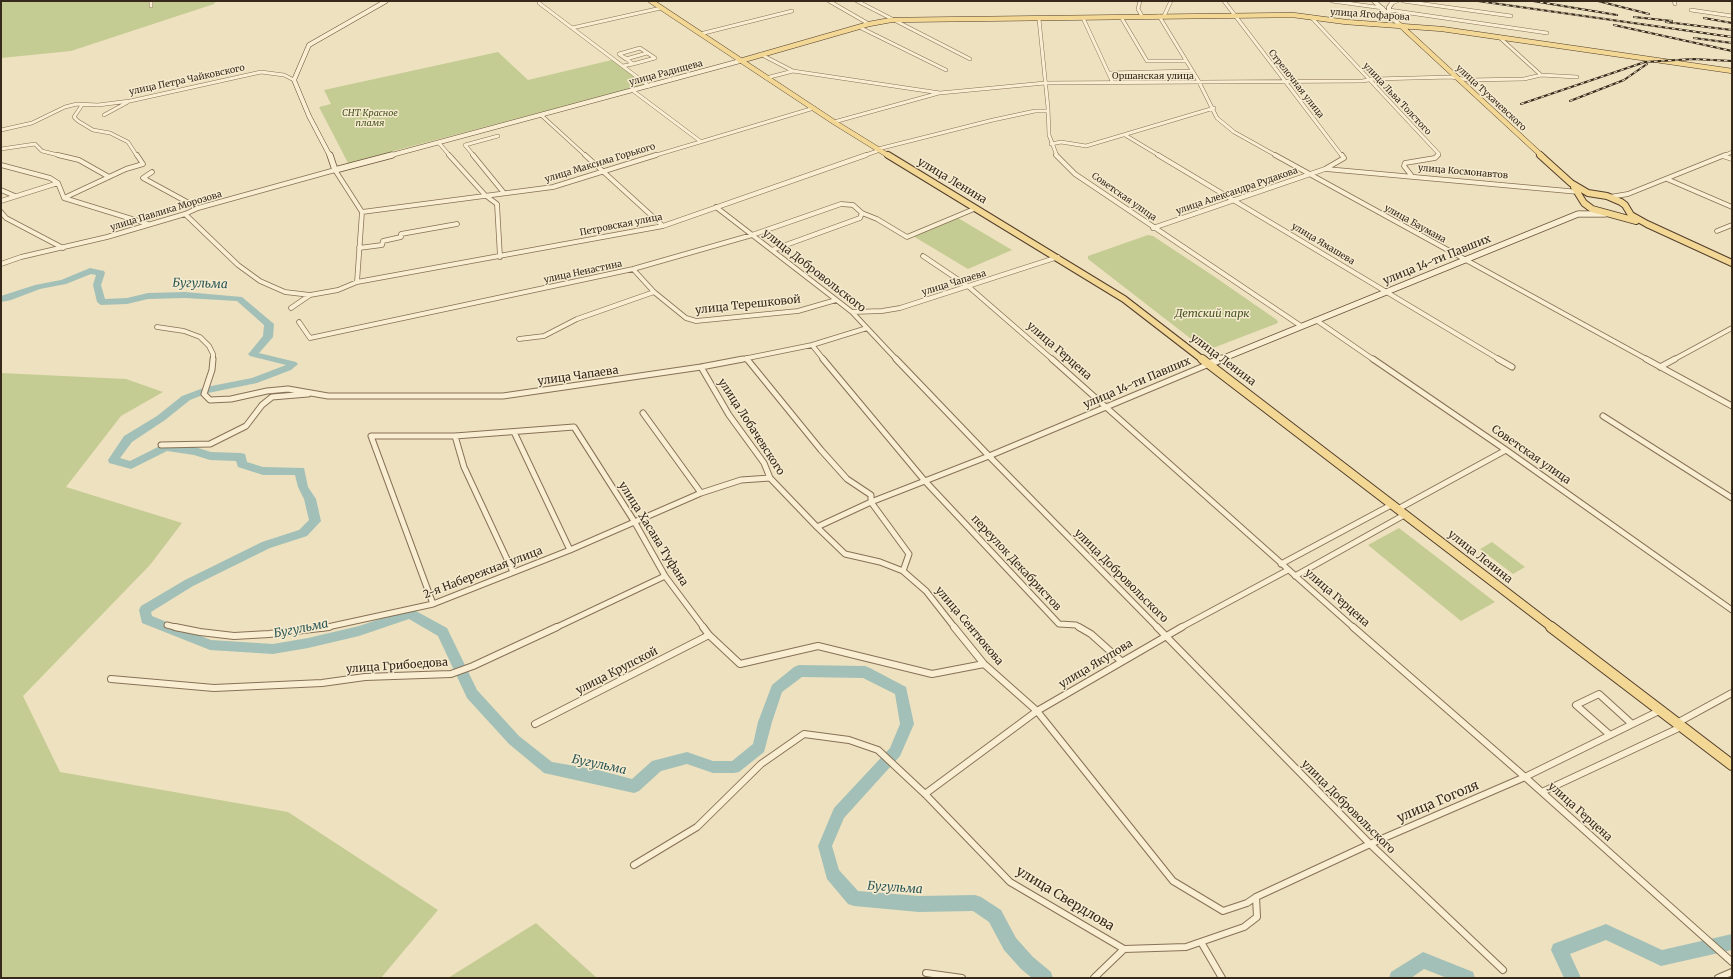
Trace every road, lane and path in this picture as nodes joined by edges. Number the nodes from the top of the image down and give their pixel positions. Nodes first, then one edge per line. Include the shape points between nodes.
1 (151, 1) edge
2 (386, 1) edge
3 (651, 1) edge
4 (829, 1) edge
5 (857, 1) edge
6 (1140, 1) edge
7 (1171, 1) edge
8 (1224, 1) edge
9 (1332, 1) edge
10 (1374, 1) edge
11 (1397, 1) edge
12 (1403, 1) edge
13 (1391, 2) edge
14 (539, 3) dead end
15 (152, 6) dead end
16 (661, 8) junction
17 (1383, 8) junction
18 (1691, 10) dead end
19 (792, 11) dead end
20 (1389, 11) junction
21 (1234, 15) junction
22 (1142, 16) junction
23 (1161, 16) junction
24 (1511, 16) dead end
25 (1732, 16) edge
26 (1121, 17) junction
27 (1083, 18) junction
28 (1311, 18) junction
29 (1004, 19) joint
30 (1039, 19) junction
31 (891, 20) junction
32 (869, 24) junction
33 (1400, 25) junction
34 (858, 27) junction
35 (572, 28) junction
36 (1547, 33) dead end
37 (700, 34) junction
38 (1499, 36) junction
39 (647, 53) junction
40 (619, 54) junction
41 (760, 54) junction
42 (610, 56) junction
43 (626, 58) junction
44 (970, 59) dead end
45 (740, 61) junction
46 (1186, 61) junction
47 (633, 64) junction
48 (623, 66) junction
49 (946, 70) dead end
50 (792, 71) junction
51 (1192, 71) junction
52 (1732, 71) edge
53 (1109, 73) junction
54 (1541, 75) junction
55 (1458, 77) junction
56 (1577, 77) dead end
57 (766, 78) junction
58 (294, 80) junction
59 (1370, 80) junction
60 (1284, 81) junction
61 (1199, 82) junction
62 (1045, 83) junction
63 (1113, 83) junction
64 (649, 86) junction
65 (632, 90) junction
66 (940, 93) junction
67 (130, 101) junction
68 (82, 104) junction
69 (814, 108) junction
70 (1214, 108) junction
71 (1048, 111) junction
72 (104, 115) dead end
73 (541, 115) junction
74 (834, 122) junction
75 (1, 130) edge
76 (1125, 135) junction
77 (498, 136) dead end
78 (700, 141) junction
79 (439, 143) junction
80 (1051, 144) junction
81 (1, 149) edge
82 (879, 149) junction
83 (1732, 152) edge
84 (1723, 156) junction
85 (1732, 159) edge
86 (1, 165) edge
87 (1325, 169) junction
88 (335, 170) junction
89 (602, 171) junction
90 (152, 172) dead end
91 (1308, 174) junction
92 (1411, 176) junction
93 (109, 177) junction
94 (1667, 179) junction
95 (58, 183) junction
96 (1571, 183) junction
97 (1, 190) edge
98 (1577, 192) junction
99 (504, 193) junction
100 (1628, 194) junction
101 (485, 195) junction
102 (1600, 195) junction
103 (14, 196) junction
104 (1607, 196) junction
105 (64, 198) junction
106 (1235, 199) junction
107 (1, 201) edge
108 (1584, 201) junction
109 (716, 207) junction
110 (1627, 207) junction
111 (1732, 207) edge
112 (198, 208) junction
113 (974, 209) junction
114 (1, 212) edge
115 (362, 212) junction
116 (862, 213) junction
117 (185, 214) junction
118 (1578, 214) junction
119 (1608, 214) junction
120 (149, 224) junction
121 (457, 224) dead end
122 (1647, 224) junction
123 (1732, 225) edge
124 (663, 226) junction
125 (1153, 228) junction
126 (1716, 231) dead end
127 (752, 235) junction
128 (63, 248) junction
129 (359, 248) junction
130 (772, 250) junction
131 (923, 256) dead end
132 (500, 257) junction
133 (1058, 257) junction
134 (1465, 261) junction
135 (1732, 263) edge
136 (1, 264) edge
137 (633, 269) junction
138 (357, 282) junction
139 (968, 287) junction
140 (654, 292) junction
141 (1386, 292) junction
142 (310, 295) junction
143 (836, 300) junction
144 (291, 308) dead end
145 (852, 312) junction
146 (1316, 320) junction
147 (299, 322) dead end
148 (156, 326) dead end
149 (1301, 326) junction
150 (867, 328) junction
151 (1732, 328) edge
152 (518, 339) dead end
153 (812, 345) junction
154 (746, 358) junction
155 (1209, 364) junction
156 (701, 367) junction
157 (1512, 367) dead end
158 (1660, 367) junction
159 (315, 394) junction
160 (1106, 406) junction
161 (1732, 406) edge
162 (643, 413) dead end
163 (1603, 416) dead end
164 (514, 432) junction
165 (455, 436) junction
166 (160, 446) dead end
167 (1506, 450) junction
168 (989, 456) junction
169 (770, 478) junction
170 (924, 480) junction
171 (701, 493) junction
172 (1732, 498) edge
173 (871, 502) junction
174 (1395, 507) junction
175 (1406, 514) junction
176 (634, 521) junction
177 (817, 527) junction
178 (570, 550) junction
179 (1281, 564) junction
180 (1288, 570) junction
181 (903, 571) junction
182 (513, 572) junction
183 (664, 576) junction
184 (1295, 576) junction
185 (433, 604) junction
186 (1732, 610) edge
187 (167, 625) dead end
188 (709, 635) junction
189 (1166, 635) junction
190 (1120, 660) junction
191 (984, 664) junction
192 (111, 679) dead end
193 (1732, 693) edge
194 (1661, 710) junction
195 (1037, 711) junction
196 (535, 724) dead end
197 (1632, 724) junction
198 (1679, 724) junction
199 (1610, 735) junction
200 (1732, 765) edge
201 (1526, 777) junction
202 (1542, 792) junction
203 (925, 794) junction
204 (1370, 844) junction
205 (634, 865) dead end
206 (1256, 896) junction
207 (1223, 911) joint
208 (1201, 942) junction
209 (1124, 949) junction
210 (1732, 962) edge
211 (1503, 970) dead end
212 (1732, 972) edge
213 (926, 973) dead end
214 (962, 978) edge
215 (1094, 978) edge
216 (1222, 978) edge
217 (1718, 978) edge

1 - 15 street
2 - 58 street via 309,45
3 - 16 main road, улица Ленина
4 - 32 street
5 - 31 street
6 - 22 street via 1138,9
7 - 23 street
8 - 21 street, Стрелочная улица
9 - 17 street
10 - 17 street
11 - 13 street
12 - 24 street
13 - 20 street
14 - 35 street
16 - 35 street
16 - 37 main road, улица Ленина
17 - 20 street
18 - 25 street
19 - 37 street
20 - 33 street
20 - 36 street
21 - 23 main road, улица Ягофарова
21 - 28 main road, улица Ягофарова via 1293,15
21 - 60 street, Стрелочная улица
22 - 23 main road, улица Ягофарова
22 - 26 main road, улица Ягофарова
23 - 46 street, улица Баумана
26 - 27 main road, улица Ягофарова
26 - 46 street via 1147,61
27 - 30 main road, улица Ягофарова
27 - 53 street
28 - 33 main road, улица Ягофарова
28 - 59 street, улица Льва Толстого
29 - 30 main road, улица Ягофарова
29 - 31 main road, улица Радищева
30 - 62 street, Советская улица
31 - 32 main road, улица Радищева
31 - 44 street
32 - 34 main road, улица Радищева
33 - 38 main road, улица Ягофарова
33 - 55 main road, улица Тухачевского
34 - 41 main road, улица Радищева
34 - 49 street
35 - 42 street
37 - 45 main road, улица Ленина
38 - 52 main road, улица Ягофарова
38 - 54 street
39 - 40 street via 640,48
39 - 43 street
39 - 47 street via 655,58
40 - 42 street
40 - 43 street
41 - 45 main road, улица Радищева
41 - 50 street
42 - 48 street
43 - 47 street
45 - 57 main road, улица Ленина
45 - 64 street, улица Радищева
46 - 51 street, улица Баумана
47 - 48 street
48 - 64 street
50 - 57 street, Оршанская улица
50 - 66 street, Оршанская улица
51 - 53 street
51 - 61 street, улица Баумана
53 - 63 street
54 - 55 street, Оршанская улица via 1524,79 1467,80
54 - 56 street, Оршанская улица
55 - 59 street, Оршанская улица
55 - 96 main road, улица Тухачевского
57 - 69 main road, улица Ленина
58 - 67 street, улица Петра Чайковского via 284,75 261,72
58 - 88 street
59 - 60 street, Оршанская улица
59 - 92 street, улица Льва Толстого via 1439,154 1436,158 1406,163 1404,166
60 - 61 street, Оршанская улица
60 - 87 street, Стрелочная улица via 1344,158
61 - 63 street, Оршанская улица
61 - 70 street, улица Баумана
62 - 63 street, Оршанская улица
62 - 66 street, Оршанская улица
62 - 71 street, Советская улица
64 - 65 street, улица Радищева
65 - 73 street, улица Радищева
65 - 78 street
66 - 74 street
67 - 68 street, улица Петра Чайковского
67 - 72 street
68 - 75 street, улица Петра Чайковского via 65,107 32,123
68 - 93 street via 74,117 78,121 93,130 110,133 128,142 144,164
69 - 74 main road, улица Ленина
69 - 78 street, улица Максима Горького
70 - 76 street
70 - 91 street, улица Баумана via 1218,118 1234,132
71 - 80 street, Советская улица
71 - 82 street, Петровская улица via 1035,111 993,120
73 - 79 street, улица Радищева
73 - 89 street
74 - 82 main road, улица Ленина
76 - 80 street via 1086,146 1061,142
76 - 106 street, улица Ямашева
77 - 99 street via 465,146
78 - 89 street, улица Максима Горького
79 - 88 street, улица Радищева
79 - 101 street
80 - 125 street, Советская улица via 1056,155 1075,174
81 - 93 street via 35,144 42,151 79,160
82 - 109 street, Петровская улица
82 - 113 main road, улица Ленина
83 - 84 street
84 - 85 street
84 - 94 street
86 - 95 street via 50,178
87 - 91 street, улица Александра Рудакова
87 - 92 street, улица Космонавтов
88 - 112 street, улица Павлика Морозова
88 - 115 street
89 - 99 street, улица Максима Горького via 553,187
89 - 124 street
90 - 112 street via 143,178
91 - 106 street, улица Александра Рудакова
91 - 134 street, улица Баумана
92 - 98 street, улица Космонавтов
93 - 105 street
94 - 100 street
94 - 111 street
95 - 103 street
95 - 105 street
96 - 98 main road
96 - 102 main road via 1582,190
97 - 103 street
98 - 102 street, улица Космонавтов
98 - 108 main road
99 - 101 street, улица Максима Горького
100 - 104 street
100 - 110 street via 1625,198
101 - 115 street, улица Максима Горького
101 - 132 street via 497,204
102 - 104 main road
102 - 108 main road via 1588,196
103 - 107 street
104 - 110 main road
105 - 120 street
106 - 125 street, улица Александра Рудакова
106 - 141 street, улица Ямашева
108 - 118 street via 1585,207
108 - 119 main road via 1592,209
109 - 124 street, Петровская улица
109 - 127 street, улица Добровольского
110 - 119 main road via 1623,214
110 - 122 main road via 1631,215
112 - 117 street, улица Павлика Морозова
113 - 116 street via 907,237
113 - 133 main road, улица Ленина
114 - 128 street via 6,218
115 - 129 street
116 - 127 street, улица Ненастина via 853,205 836,206
116 - 130 street via 860,218
117 - 120 street, улица Павлика Морозова
117 - 142 street via 238,265 260,281 285,292
118 - 119 street
118 - 134 street, улица 14-ти Павших
119 - 122 main road
120 - 128 street, улица Павлика Морозова via 107,238
121 - 129 street via 401,234 401,237 383,242 382,245
122 - 135 main road
123 - 126 street
124 - 132 street, Петровская улица
125 - 149 street, Советская улица
127 - 130 street, улица Добровольского
127 - 137 street, улица Ненастина
128 - 136 street, улица Павлика Морозова
129 - 138 street
130 - 143 street, улица Добровольского
131 - 139 street, улица Герцена
132 - 138 street, Петровская улица
133 - 139 street, улица Чапаева
133 - 155 main road, улица Ленина via 1124,299
134 - 141 street, улица 14-ти Павших
134 - 158 street, улица Баумана
137 - 140 street, улица Терешковой
137 - 147 street, улица Ненастина via 310,338
138 - 142 street, Петровская улица via 338,290
139 - 145 street, улица Чапаева via 900,308
139 - 160 street, улица Герцена
140 - 143 street, улица Терешковой via 686,318 696,321 798,311
140 - 152 street via 577,319 544,336
141 - 146 street, улица 14-ти Павших
141 - 157 street, улица Ямашева
142 - 144 street
143 - 145 street, улица Добровольского
145 - 150 street, улица Добровольского
146 - 149 street, улица 14-ти Павших
146 - 167 street, Советская улица
148 - 159 street, улица Чапаева via 200,337 209,346 213,354 212,370 204,394 210,400 288,389
149 - 155 street, улица 14-ти Павших
150 - 153 street, улица Чапаева
150 - 168 street, улица Добровольского
151 - 158 street
153 - 154 street, улица Чапаева
153 - 170 street, переулок Декабристов
154 - 156 street, улица Чапаева
154 - 173 street via 847,479 871,494
155 - 160 street, улица 14-ти Павших
155 - 174 main road, улица Ленина
156 - 159 street, улица Чапаева via 503,396
156 - 169 street, улица Лобачевского via 729,415 764,463
158 - 161 street, улица Баумана
159 - 166 street via 272,397 262,405 246,426 210,444
160 - 168 street, улица 14-ти Павших
160 - 179 street, улица Герцена
162 - 171 street
163 - 172 street
164 - 165 street, улица Хасана Туфана
164 - 176 street, улица Хасана Туфана via 574,427
164 - 178 street
165 - 182 street via 464,467
165 - 185 street, улица Хасана Туфана via 371,436
167 - 174 street
167 - 186 street, Советская улица
168 - 170 street, улица 14-ти Павших
168 - 189 street, улица Добровольского
169 - 171 street, 2-я Набережная улица via 741,480
169 - 177 street, улица Лобачевского
170 - 173 street, улица 14-ти Павших
170 - 190 street, переулок Декабристов via 1059,624 1076,625 1091,634
171 - 176 street, 2-я Набережная улица
173 - 177 street, улица 14-ти Павших
173 - 181 street via 909,554
174 - 175 main road, улица Ленина
174 - 179 street
175 - 184 street
175 - 194 main road, улица Ленина
176 - 178 street, 2-я Набережная улица
176 - 183 street, улица Хасана Туфана
177 - 181 street, улица Лобачевского via 845,554 880,562
178 - 182 street, 2-я Набережная улица
179 - 180 street, улица Герцена
180 - 184 street, улица Герцена
180 - 189 street, улица Якупова
181 - 191 street, улица Сентюкова via 926,591
182 - 185 street, 2-я Набережная улица
183 - 188 street, улица Хасана Туфана
183 - 192 street, улица Грибоедова via 451,674 365,677 322,683 214,688
184 - 201 street, улица Герцена
185 - 187 street, 2-я Набережная улица via 316,629 269,634 234,636
188 - 191 street, улица Хасана Туфана via 740,664 818,646 932,674
188 - 196 street, улица Крупской
189 - 190 street, улица Якупова
189 - 204 street, улица Добровольского
190 - 195 street, улица Якупова
191 - 195 street, улица Сентюкова
193 - 198 street
194 - 197 street, улица Гоголя
194 - 198 main road, улица Ленина
195 - 203 street, улица Якупова
195 - 207 street, улица Сентюкова via 1173,882
197 - 199 street, улица Гоголя
197 - 199 street via 1599,694 1576,705
198 - 200 main road, улица Ленина
198 - 202 street
199 - 201 street, улица Гоголя
201 - 202 street, улица Герцена
201 - 204 street, улица Гоголя
202 - 210 street, улица Герцена
203 - 205 street, улица Свердлова via 878,750 849,740 804,734 761,764 697,826
203 - 209 street, улица Свердлова via 1010,882
204 - 206 street, улица Гоголя
204 - 211 street, улица Добровольского
206 - 207 street, улица Гоголя via 1247,903
206 - 208 street via 1257,917 1244,927
208 - 209 street via 1186,947
208 - 216 street
209 - 215 street
212 - 217 street
213 - 214 street

